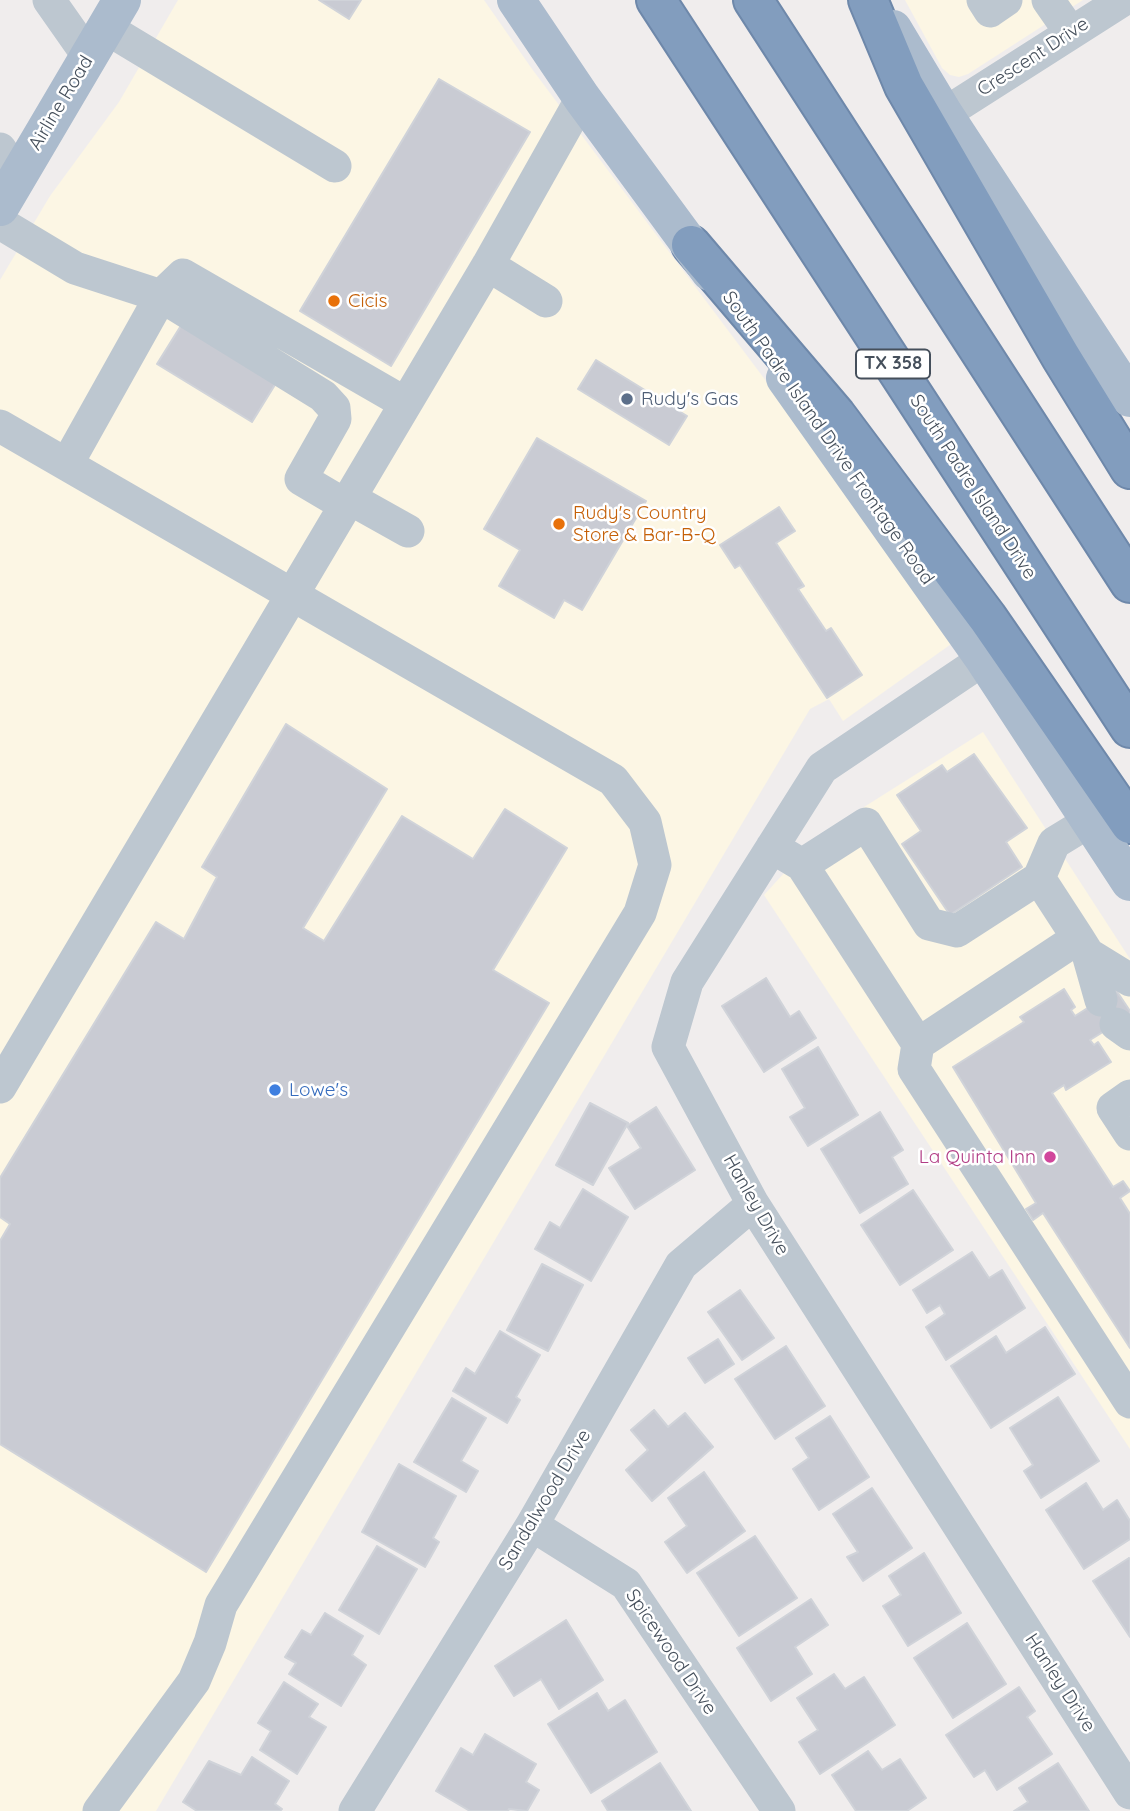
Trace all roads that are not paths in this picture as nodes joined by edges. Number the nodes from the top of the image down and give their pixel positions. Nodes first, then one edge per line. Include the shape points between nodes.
1 (49, 0) edge
2 (516, 0) edge
3 (656, 0) edge
4 (753, 0) edge
5 (868, 0) edge
6 (876, 0) edge
7 (983, 0) edge
8 (1006, 0) edge
9 (1048, 0) edge
10 (1123, 0) edge
11 (110, 18) edge
12 (1071, 33) junction
13 (582, 98) junction
14 (944, 114) junction
15 (335, 166) dead end
16 (4, 192) edge
17 (691, 245) junction
18 (488, 265) junction
19 (160, 296) junction
20 (547, 301) dead end
21 (1130, 398) edge
22 (404, 403) junction
23 (5, 440) edge
24 (67, 464) junction
25 (1130, 469) edge
26 (347, 501) junction
27 (408, 531) dead end
28 (1130, 583) edge
29 (293, 594) junction
30 (985, 659) junction
31 (1130, 728) edge
32 (1090, 821) junction
33 (1130, 824) edge
34 (772, 847) junction
35 (802, 865) junction
36 (1039, 878) junction
37 (1130, 882) edge
38 (1084, 946) junction
39 (1130, 980) edge
40 (1116, 1019) edge
41 (918, 1044) junction
42 (0, 1087) edge
43 (1130, 1096) edge
44 (1130, 1134) edge
45 (753, 1204) junction
46 (1130, 1402) edge
47 (532, 1525) junction
48 (1130, 1793) edge
49 (99, 1811) edge
50 (355, 1811) edge
51 (779, 1811) edge

1 - 11 street
2 - 13 main road, South Padre Island Drive Frontage Road
3 - 31 highway, South Padre Island Drive / TX 358
4 - 28 highway
5 - 25 highway via 904,86
6 - 14 main road
7 - 8 street via 990,11
9 - 12 street
10 - 12 street, Crescent Drive
11 - 15 street
11 - 16 main road, Airline Road
12 - 14 street, Crescent Drive
13 - 17 main road, South Padre Island Drive Frontage Road
13 - 18 street
14 - 21 main road
16 - 19 street via 75,268
17 - 30 main road, South Padre Island Drive Frontage Road
17 - 33 highway via 836,415 987,617
18 - 20 street
18 - 22 street
19 - 22 street via 183,275
19 - 24 street
19 - 26 street via 323,396 334,408 335,419 301,479
22 - 26 street
23 - 24 street
24 - 29 street
26 - 27 street
26 - 29 street
29 - 42 street
29 - 49 street via 613,780 645,822 655,865 640,913 220,1605 194,1681
30 - 32 main road, South Padre Island Drive Frontage Road
30 - 34 street, Hanley Drive via 822,768
32 - 36 street via 1054,843
32 - 37 main road, South Padre Island Drive Frontage Road
34 - 35 street
34 - 45 street, Hanley Drive via 687,982 668,1047
35 - 36 street via 866,824 929,924 957,931
35 - 41 street
36 - 38 street
38 - 39 street
38 - 40 street
38 - 41 street
41 - 46 street via 914,1069
43 - 44 street via 1113,1108
45 - 47 street, Sandalwood Drive via 681,1265
45 - 48 street, Hanley Drive
47 - 50 street, Sandalwood Drive
47 - 51 street, Spicewood Drive via 626,1584

